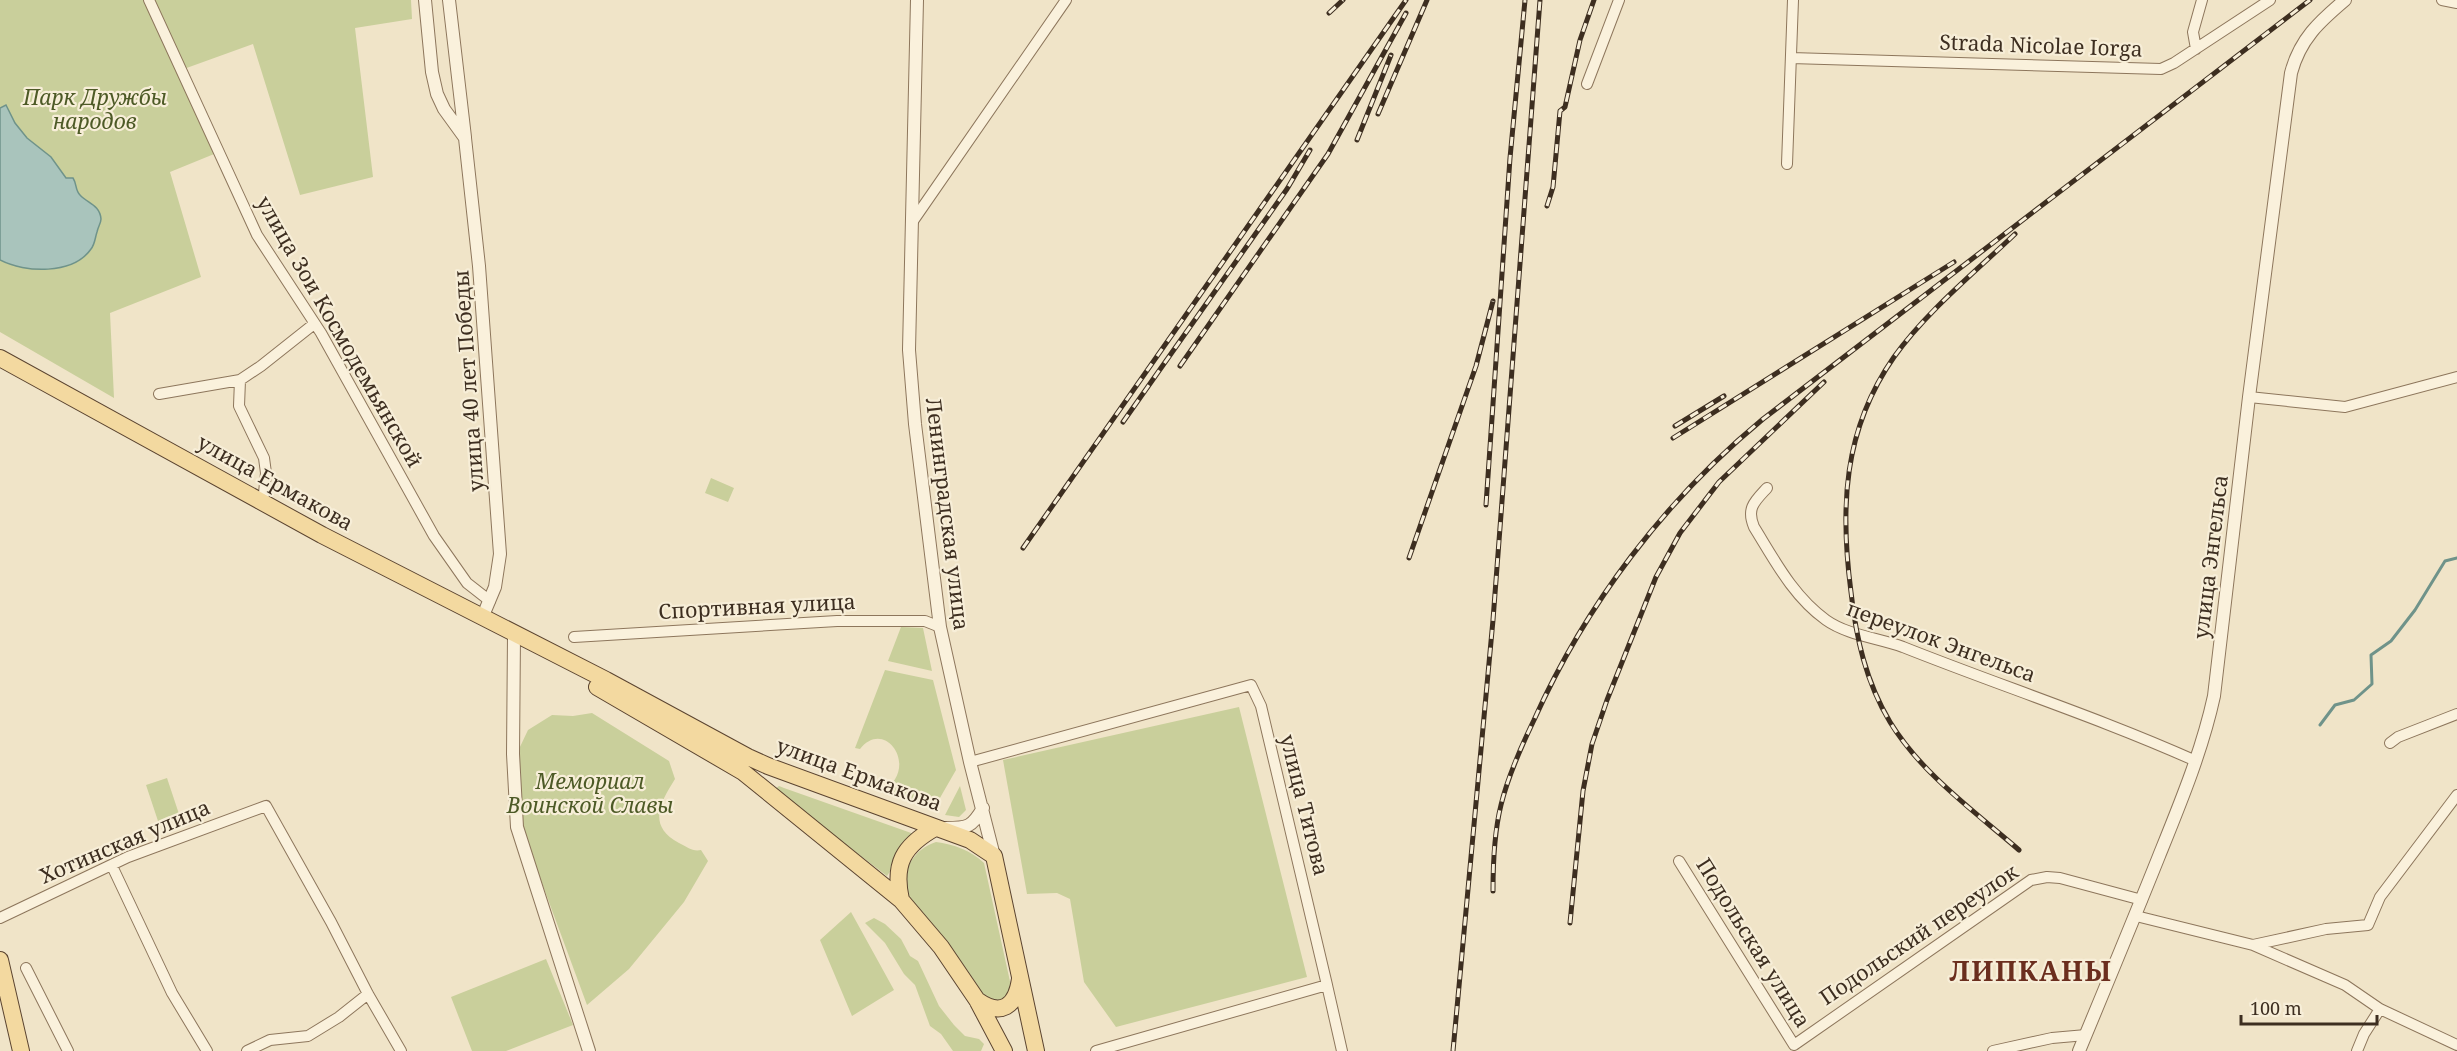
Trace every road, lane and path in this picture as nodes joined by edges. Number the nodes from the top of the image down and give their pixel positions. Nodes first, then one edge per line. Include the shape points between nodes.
1 (149, 0) edge
2 (425, 0) edge
3 (449, 0) edge
4 (917, 0) edge
5 (1066, 0) edge
6 (1619, 0) edge
7 (1793, 0) edge
8 (2202, 0) edge
9 (2270, 0) edge
10 (2345, 0) edge
11 (2442, 0) edge
12 (2457, 3) edge
13 (2196, 49) junction
14 (1791, 58) junction
15 (1587, 84) dead end
16 (465, 138) junction
17 (1787, 164) dead end
18 (913, 221) junction
19 (314, 324) junction
20 (0, 358) edge
21 (2457, 378) edge
22 (240, 380) junction
23 (159, 394) dead end
24 (2249, 397) junction
25 (1767, 488) dead end
26 (263, 503) junction
27 (490, 601) junction
28 (482, 618) junction
29 (940, 627) junction
30 (514, 635) junction
31 (574, 637) dead end
32 (531, 644) junction
33 (2457, 714) edge
34 (2390, 743) dead end
35 (2196, 761) junction
36 (970, 762) junction
37 (2457, 795) edge
38 (983, 808) junction
39 (935, 828) junction
40 (994, 856) junction
41 (1679, 861) dead end
42 (112, 866) junction
43 (901, 900) junction
44 (2142, 900) junction
45 (2136, 916) junction
46 (0, 918) edge
47 (2253, 945) junction
48 (0, 960) edge
49 (26, 968) dead end
50 (1021, 976) junction
51 (1327, 985) junction
52 (368, 994) junction
53 (977, 999) junction
54 (2380, 1009) junction
55 (2086, 1035) junction
56 (1794, 1045) joint
57 (2457, 1045) edge
58 (21, 1051) edge
59 (68, 1051) edge
60 (207, 1051) edge
61 (248, 1051) edge
62 (401, 1051) edge
63 (589, 1051) edge
64 (1004, 1051) edge
65 (1036, 1051) edge
66 (1096, 1051) edge
67 (1342, 1051) edge
68 (1993, 1051) edge
69 (2079, 1051) edge
70 (2356, 1051) edge

1 - 19 street, улица Зои Космодемьянской via 257,235
2 - 16 street, улица 40 лет Победы via 437,94
3 - 16 street, улица 40 лет Победы
4 - 18 street, Ленинградская улица
5 - 18 street
6 - 15 street
7 - 14 street
8 - 13 street via 2193,32
9 - 13 street, Strada Nicolae Iorga
10 - 24 street, улица Энгельса via 2317,23 2299,47 2291,73
11 - 12 street
13 - 14 street, Strada Nicolae Iorga via 2161,69
14 - 17 street
16 - 27 street, улица 40 лет Победы via 499,523 499,571
18 - 29 street, Ленинградская улица via 909,350
19 - 22 street
19 - 27 street, улица Зои Космодемьянской via 434,536 467,583
20 - 26 main road, улица Ермакова
21 - 24 street via 2345,407
22 - 23 street
22 - 26 street via 239,406 264,458
24 - 35 street, улица Энгельса via 2214,696
25 - 35 street, переулок Энгельса via 1750,510 1749,518 1791,587 1833,624 2064,707
26 - 28 main road, улица Ермакова
27 - 28 street, улица 40 лет Победы
28 - 30 main road, улица Ермакова
29 - 31 street, Спортивная улица via 925,621 837,621
29 - 36 street, Ленинградская улица
30 - 32 main road, улица Ермакова
30 - 63 street via 517,827
32 - 39 main road, улица Ермакова via 768,766
32 - 43 main road, улица Ермакова via 743,772
33 - 34 street
35 - 44 street, улица Энгельса
36 - 38 street, Ленинградская улица
36 - 51 street, улица Титова via 1251,685 1261,706
37 - 47 street via 2380,897 2367,925 2326,929
38 - 39 street via 975,821 964,828
38 - 40 street, Ленинградская улица
39 - 40 main road, улица Ермакова via 970,840
39 - 43 main road via 911,846 902,860 896,878
40 - 50 main road
41 - 56 street, Подольская улица
42 - 46 street, Хотинская улица
42 - 52 street, Хотинская улица via 266,806
42 - 60 street via 171,993
43 - 53 main road, улица Ермакова via 941,947
44 - 45 street, улица Энгельса
44 - 56 street, Подольский переулок via 2060,878 2031,880
45 - 47 street
45 - 55 street, улица Энгельса
47 - 54 street via 2345,985
48 - 58 main road
49 - 59 street
50 - 53 main road via 1018,996 1008,1006 987,1007
50 - 65 main road
51 - 66 street
51 - 67 street
52 - 61 street via 308,1036 270,1040
52 - 62 street
53 - 64 main road, улица Ермакова
54 - 57 street
54 - 70 street
55 - 68 street
55 - 69 street, улица Энгельса

